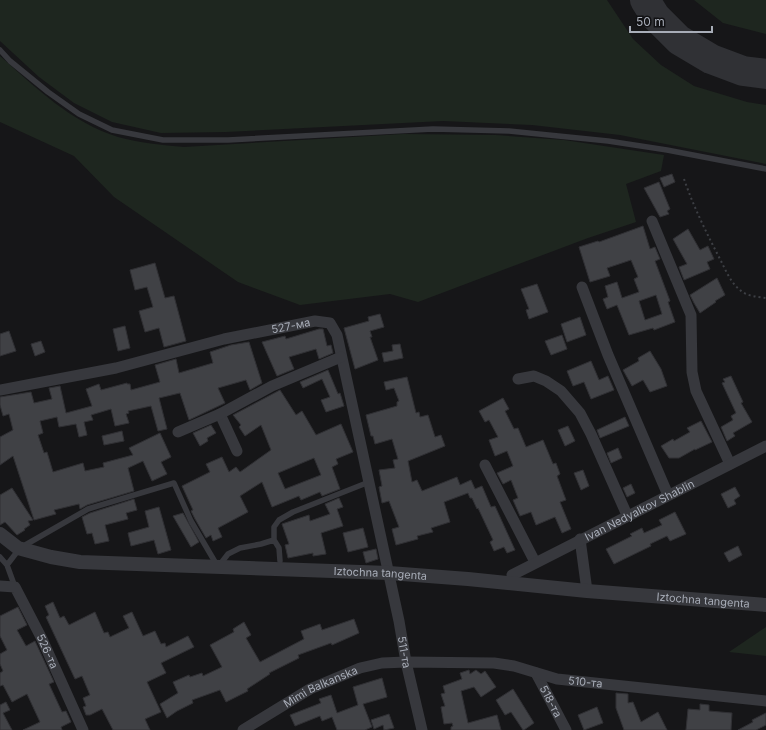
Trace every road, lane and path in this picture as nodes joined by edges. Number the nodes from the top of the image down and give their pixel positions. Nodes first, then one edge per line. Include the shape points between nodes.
1 (0, 50) edge
2 (766, 168) edge
3 (684, 179) dead end
4 (652, 221) dead end
5 (582, 287) dead end
6 (766, 298) edge
7 (341, 357) junction
8 (518, 379) dead end
9 (0, 390) edge
10 (220, 414) junction
11 (178, 432) dead end
12 (766, 446) edge
13 (237, 451) dead end
14 (730, 464) junction
15 (485, 465) dead end
16 (369, 482) junction
17 (668, 494) junction
18 (628, 515) junction
19 (0, 534) edge
20 (580, 539) junction
21 (274, 540) junction
22 (20, 548) junction
23 (0, 557) edge
24 (280, 561) dead end
25 (535, 562) junction
26 (7, 565) junction
27 (218, 568) junction
28 (389, 573) junction
29 (512, 575) dead end
30 (0, 586) edge
31 (15, 587) junction
32 (587, 591) junction
33 (766, 605) edge
34 (406, 662) junction
35 (536, 673) junction
36 (766, 701) edge
37 (83, 730) edge
38 (243, 730) edge
39 (422, 730) edge
40 (566, 730) edge

1 - 2 lane via 48,92 79,114 112,130 163,140 228,140 433,128 508,131 608,141
3 - 6 path via 695,208 730,277 740,290 748,295
4 - 14 street via 690,315 692,372 696,391
5 - 17 street via 608,355
7 - 9 street, 527-ма via 337,335 330,323 315,321 224,339 116,368
7 - 10 street via 272,386
7 - 16 street, 527-ма
8 - 18 street via 534,376 546,382 561,391 580,413
10 - 11 street
10 - 13 street
12 - 14 street, Ivan Nedyalkov Shablin
14 - 17 street, Ivan Nedyalkov Shablin
15 - 25 street
16 - 21 lane via 279,520 274,527
16 - 28 street, 527-ма
17 - 18 street, Ivan Nedyalkov Shablin
18 - 20 street, Ivan Nedyalkov Shablin
19 - 22 street, Iztochna tangenta
20 - 25 street, Ivan Nedyalkov Shablin
20 - 32 street
21 - 24 lane via 279,548
21 - 27 lane via 240,548 228,554
22 - 26 lane
22 - 27 street, Iztochna tangenta via 80,562
22 - 27 lane via 88,508 174,483 191,521
23 - 26 lane
25 - 29 street, Ivan Nedyalkov Shablin
26 - 31 lane
27 - 28 street, Iztochna tangenta
28 - 32 street, Iztochna tangenta
28 - 34 street, 511-та
30 - 31 street
31 - 37 street, 526-та via 42,639
32 - 33 street, Iztochna tangenta
34 - 35 street, 510-та via 494,664 514,666
34 - 38 street, Mimi Balkanska via 360,668 310,689
34 - 39 street, 511-та
35 - 36 street, 510-та via 557,679
35 - 40 street, 518-та

